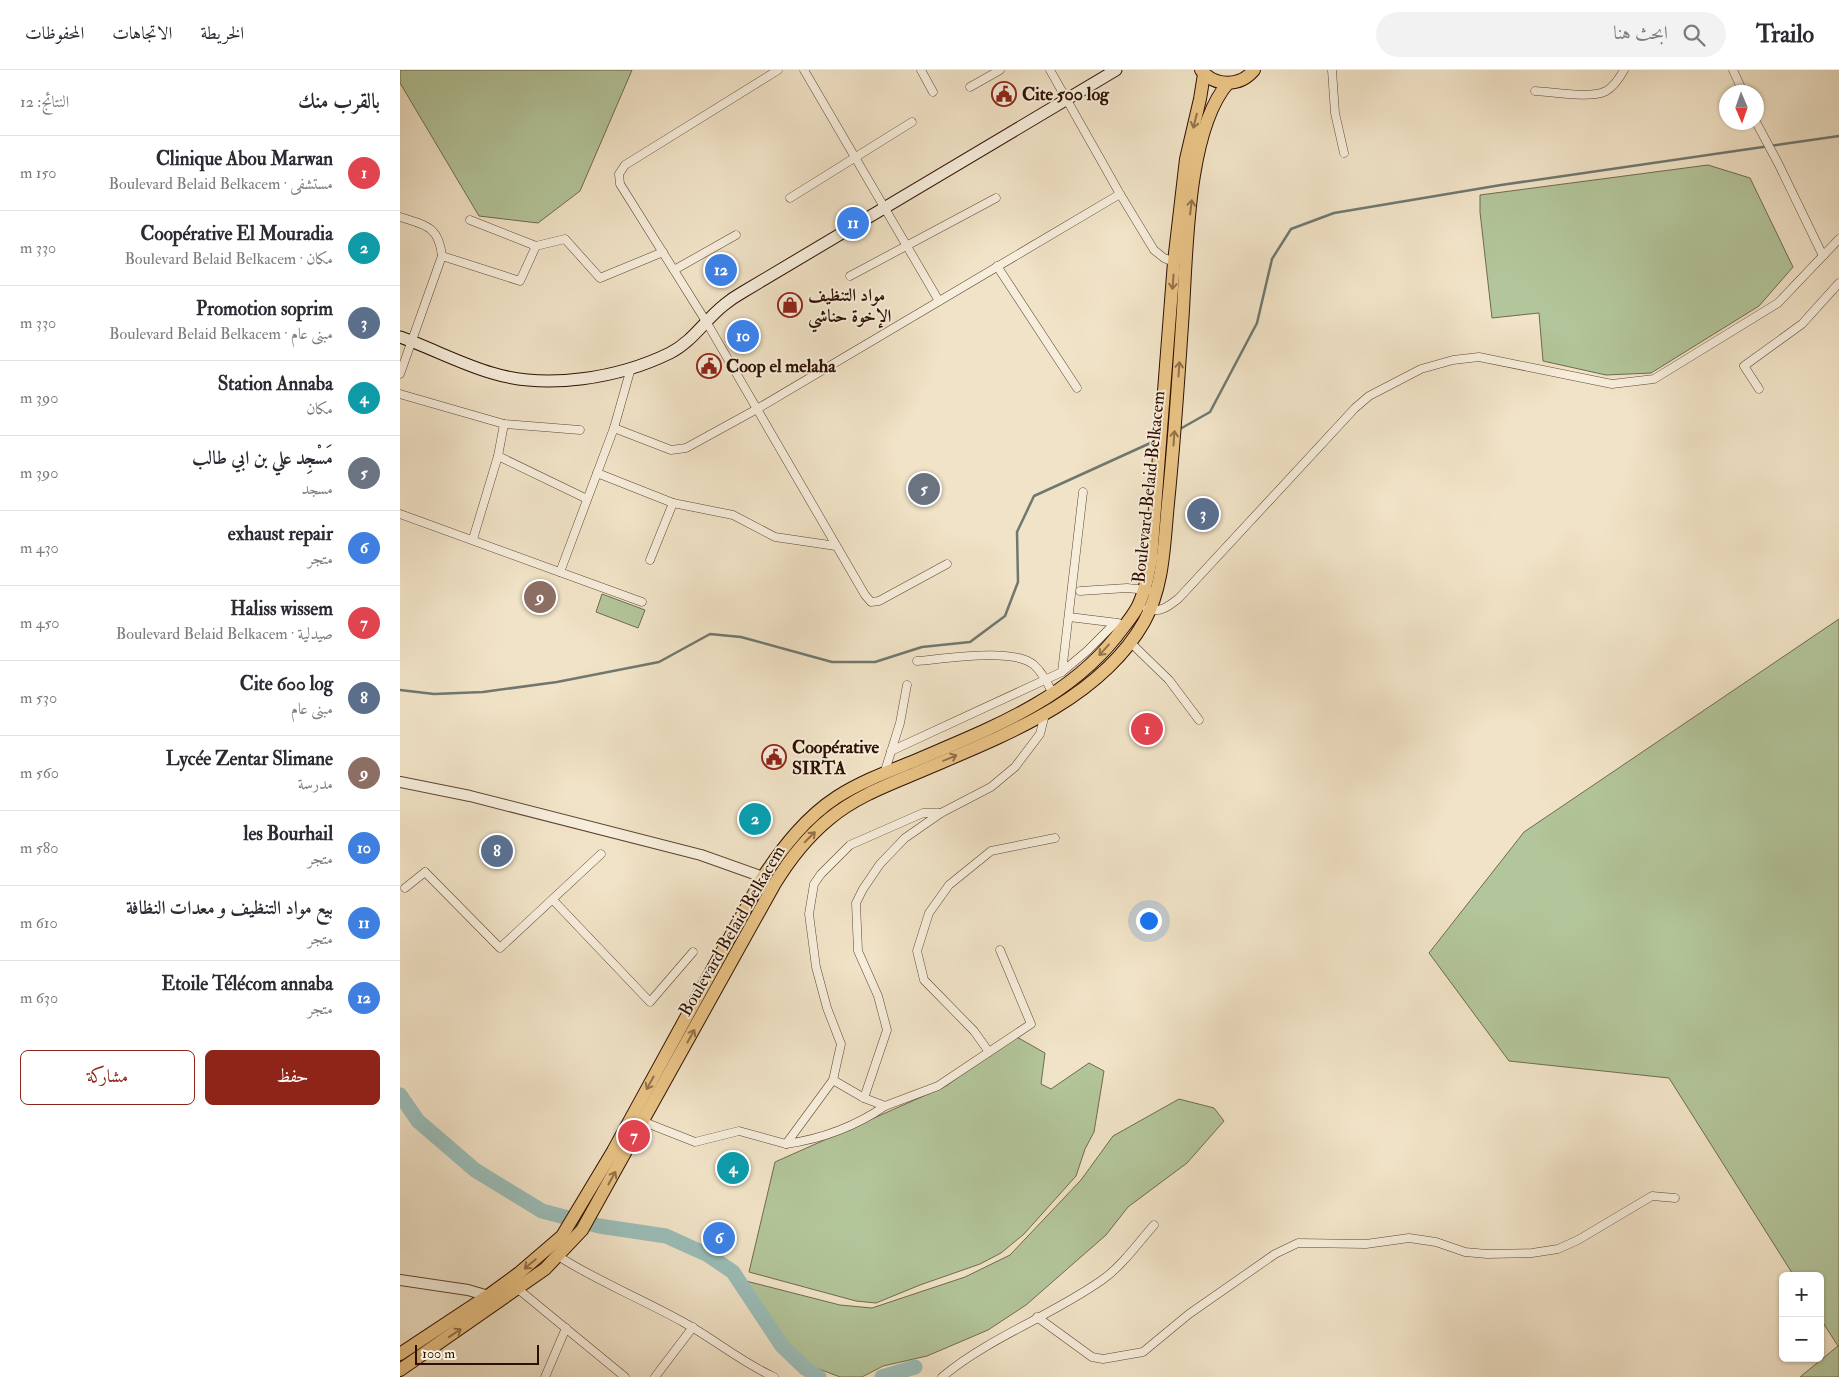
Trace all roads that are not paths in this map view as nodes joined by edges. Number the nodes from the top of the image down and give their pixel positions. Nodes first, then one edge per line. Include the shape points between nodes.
1 (778, 70) edge
2 (804, 70) edge
3 (921, 70) edge
4 (1000, 70) edge
5 (1050, 70) edge
6 (1116, 70) edge
7 (1254, 70) edge
8 (1332, 70) edge
9 (1624, 70) edge
10 (1734, 70) edge
11 (1202, 72) edge
12 (1228, 83) junction
13 (1740, 85) edge
14 (970, 87) dead end
15 (1535, 91) dead end
16 (933, 92) dead end
17 (1068, 98) junction
18 (912, 122) dead end
19 (1760, 130) edge
20 (1344, 154) dead end
21 (855, 157) junction
22 (1120, 194) junction
23 (790, 198) dead end
24 (996, 198) dead end
25 (884, 207) junction
26 (400, 217) edge
27 (470, 220) dead end
28 (736, 235) dead end
29 (1839, 239) edge
30 (536, 246) junction
31 (907, 246) junction
32 (663, 252) junction
33 (442, 256) junction
34 (1823, 256) junction
35 (1174, 262) junction
36 (997, 266) junction
37 (674, 270) junction
38 (850, 276) dead end
39 (1839, 283) edge
40 (939, 301) junction
41 (707, 323) junction
42 (400, 337) edge
43 (412, 341) junction
44 (632, 368) junction
45 (400, 374) edge
46 (1077, 388) dead end
47 (1760, 389) dead end
48 (400, 394) edge
49 (757, 410) junction
50 (504, 424) junction
51 (614, 428) junction
52 (580, 430) dead end
53 (498, 456) junction
54 (1166, 458) junction
55 (597, 473) junction
56 (1083, 492) dead end
57 (588, 500) junction
58 (673, 504) junction
59 (400, 514) edge
60 (473, 539) junction
61 (836, 546) junction
62 (650, 560) dead end
63 (947, 564) dead end
64 (560, 572) junction
65 (1080, 591) dead end
66 (1150, 591) junction
67 (642, 602) dead end
68 (1144, 608) junction
69 (1069, 617) junction
70 (1120, 624) junction
71 (1130, 642) junction
72 (917, 661) dead end
73 (1062, 672) junction
74 (1045, 678) junction
75 (907, 685) dead end
76 (1053, 694) junction
77 (1045, 714) junction
78 (1199, 720) dead end
79 (891, 750) junction
80 (884, 774) junction
81 (400, 782) edge
82 (941, 813) junction
83 (1055, 838) dead end
84 (601, 854) dead end
85 (763, 877) junction
86 (405, 888) dead end
87 (553, 900) junction
88 (1000, 950) dead end
89 (693, 952) dead end
90 (989, 1052) junction
91 (833, 1080) junction
92 (864, 1098) junction
93 (885, 1106) junction
94 (638, 1119) junction
95 (786, 1144) junction
96 (1675, 1198) dead end
97 (1154, 1225) dead end
98 (558, 1256) junction
99 (400, 1280) edge
100 (518, 1288) junction
101 (495, 1298) junction
102 (1037, 1317) junction
103 (693, 1327) junction
104 (566, 1328) junction
105 (400, 1354) edge
106 (400, 1370) edge
107 (545, 1377) edge
108 (624, 1377) edge
109 (655, 1377) edge
110 (774, 1377) edge
111 (942, 1377) edge

1 - 32 street via 625,165 619,174 620,184
2 - 21 street
3 - 16 street
4 - 14 street
5 - 17 street
6 - 17 main road
7 - 12 main road via 1241,80
8 - 20 street via 1335,113
9 - 15 street via 1616,83 1596,94
10 - 13 street
11 - 12 main road via 1217,82
11 -> 35 main road, Boulevard Belaid Belkacem via 1185,167
54 -> 12 main road, Boulevard Belaid Belkacem via 1176,418 1189,228 1197,161 1212,109
17 - 22 street
17 - 25 main road
18 - 21 street
19 - 34 street
21 - 23 street
21 - 25 street
22 - 35 street via 1154,250
22 - 36 street
24 - 31 street
25 - 31 street
25 - 41 main road via 723,305
26 - 33 street via 435,232 441,241
27 - 30 street
28 - 37 street
29 - 34 street
30 - 32 street via 565,239 600,278
30 - 33 street via 520,281
31 - 38 street
31 - 40 street
32 - 37 street
33 - 43 street
34 - 68 street via 1778,302 1654,379 1612,384 1479,357 1421,369 1369,396 1355,408 1180,598 1167,608
35 -> 54 main road, Boulevard Belaid Belkacem via 1163,421
36 - 40 street
36 - 46 street
37 - 41 street
39 - 47 street via 1802,324 1744,366
40 - 49 street
41 - 44 main road via 671,352
41 - 49 street
42 - 43 main road
43 - 44 main road via 492,373 511,377 562,380
43 - 45 street
44 - 51 street
48 - 50 street
49 - 51 street via 679,451
49 - 61 street
50 - 52 street
50 - 53 street
51 - 55 street
53 - 57 street
53 - 60 street
54 - 66 main road, Boulevard Belaid Belkacem via 1163,562
55 - 57 street
55 - 58 street
56 - 69 street
57 - 64 street
58 - 61 street via 733,515 775,536
58 - 62 street
59 - 60 street
60 - 64 street
61 - 63 street via 871,602 879,601
64 - 67 street
65 - 66 street via 1127,588
66 - 68 main road, Boulevard Belaid Belkacem
68 - 70 main road, Boulevard Belaid Belkacem
68 - 71 main road, Boulevard Belaid Belkacem
69 - 70 street
69 - 73 street
70 - 73 street
70 -> 76 main road, Boulevard Belaid Belkacem via 1092,663
71 - 77 main road, Boulevard Belaid Belkacem via 1103,672
71 - 78 street via 1169,680
72 - 74 street via 1001,654 1033,664
73 - 74 street
74 - 76 street
74 - 79 street
75 - 79 street
76 - 80 main road, Boulevard Belaid Belkacem via 1008,719
77 - 82 street via 1040,734 1015,767 991,787
94 -> 77 main road, Boulevard Belaid Belkacem via 790,858 810,836 830,817 875,791 1010,733
79 - 80 street
80 - 85 main road, Boulevard Belaid Belkacem via 836,797 780,851
81 - 85 street via 470,796 701,855
82 - 91 street via 923,813 850,845 814,884 809,914 816,967 841,1044
82 - 92 street via 905,838 880,864 856,903 858,951 878,996 887,1030
83 - 90 street via 991,851 949,884 929,913 917,951 924,980 974,1031
84 - 87 street
85 -> 94 main road, Boulevard Belaid Belkacem
86 - 87 street via 425,872 500,948
87 - 89 street via 650,1002
88 - 90 street via 1031,1024
90 - 93 street via 938,1086
91 - 92 street
91 - 95 street
92 - 93 street
93 - 95 street via 872,1116 809,1141
94 - 95 street via 695,1142 739,1131
98 -> 94 main road, Boulevard Belaid Belkacem via 585,1225
94 -> 101 main road, Boulevard Belaid Belkacem via 566,1230
96 - 102 street via 1652,1196 1578,1240 1558,1249 1532,1253 1472,1252 1409,1238 1366,1244 1298,1242 1275,1254 1189,1314 1143,1352 1092,1358
97 - 102 street via 1102,1280
98 - 100 main road, Boulevard Belaid Belkacem
98 - 103 street via 579,1270
99 - 101 street
100 - 101 main road, Boulevard Belaid Belkacem
100 - 104 street
101 - 105 main road, Boulevard Belaid Belkacem
106 -> 101 main road, Boulevard Belaid Belkacem
102 - 111 street
103 - 109 street
103 - 110 street via 741,1360
104 - 107 street
104 - 108 street

